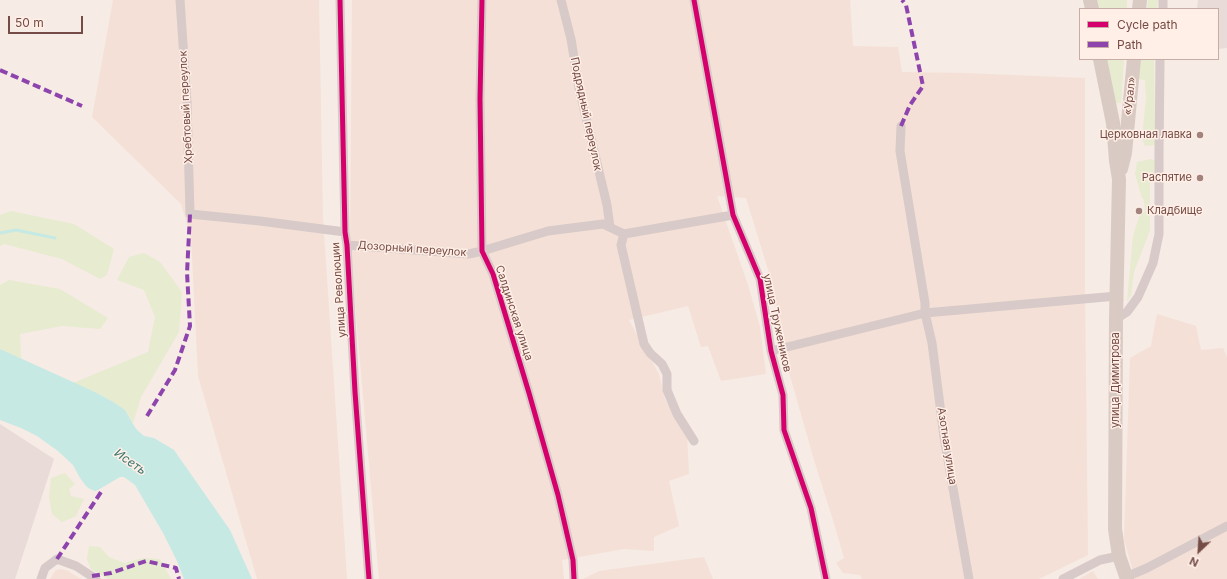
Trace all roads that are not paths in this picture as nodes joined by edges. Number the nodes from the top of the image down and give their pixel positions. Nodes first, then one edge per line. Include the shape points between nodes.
1 (180, 0) edge
2 (340, 0) edge
3 (482, 0) edge
4 (561, 0) edge
5 (694, 0) edge
6 (1100, 60) edge
7 (1134, 60) edge
8 (1160, 60) edge
9 (900, 126) dead end
10 (1119, 179) junction
11 (733, 215) junction
12 (610, 227) junction
13 (345, 232) junction
14 (624, 234) junction
15 (347, 245) junction
16 (482, 251) junction
17 (1117, 296) junction
18 (925, 314) junction
19 (1116, 319) junction
20 (771, 351) junction
21 (694, 441) dead end
22 (1227, 526) edge
23 (1119, 556) junction
24 (1126, 578) edge
25 (41, 579) edge
26 (96, 579) edge
27 (369, 579) edge
28 (574, 579) edge
29 (826, 579) edge
30 (969, 579) edge
31 (1063, 579) edge

1 - 13 street, Хребтовый переулок via 188,102 190,214 260,220
2 - 13 street, улица Революции
3 - 16 street, Салдинская улица
4 - 12 street, Подрядный переулок
5 - 11 street, улица Тружеников
6 - 10 main road, «Урал» via 1113,123
7 - 10 main road, «Урал» via 1125,153
8 - 19 street via 1159,234 1153,262 1138,297 1127,312
9 - 18 street, Азотная улица via 900,151 926,303
10 - 17 main road, улица Димитрова
11 - 14 street
11 - 20 street, улица Тружеников via 760,279
12 - 14 street, Дозорный переулок
12 - 16 street, Дозорный переулок via 603,224 548,231
13 - 15 street, улица Революции
14 - 21 street via 621,245 644,344 662,364 667,374 667,390 677,414
15 - 16 street, Дозорный переулок via 469,254
15 - 27 street, улица Революции
16 - 28 street, Салдинская улица via 493,274 558,495 573,560
17 - 18 street
17 - 19 main road, улица Димитрова
18 - 20 street
18 - 30 street, Азотная улица via 932,343 944,437
19 - 23 main road, улица Димитрова via 1115,529
20 - 29 street, улица Тружеников via 783,395 784,430 810,508
22 - 24 street
23 - 24 main road, улица Димитрова
23 - 31 street via 1100,560
25 - 26 street via 45,568 57,559 76,566

